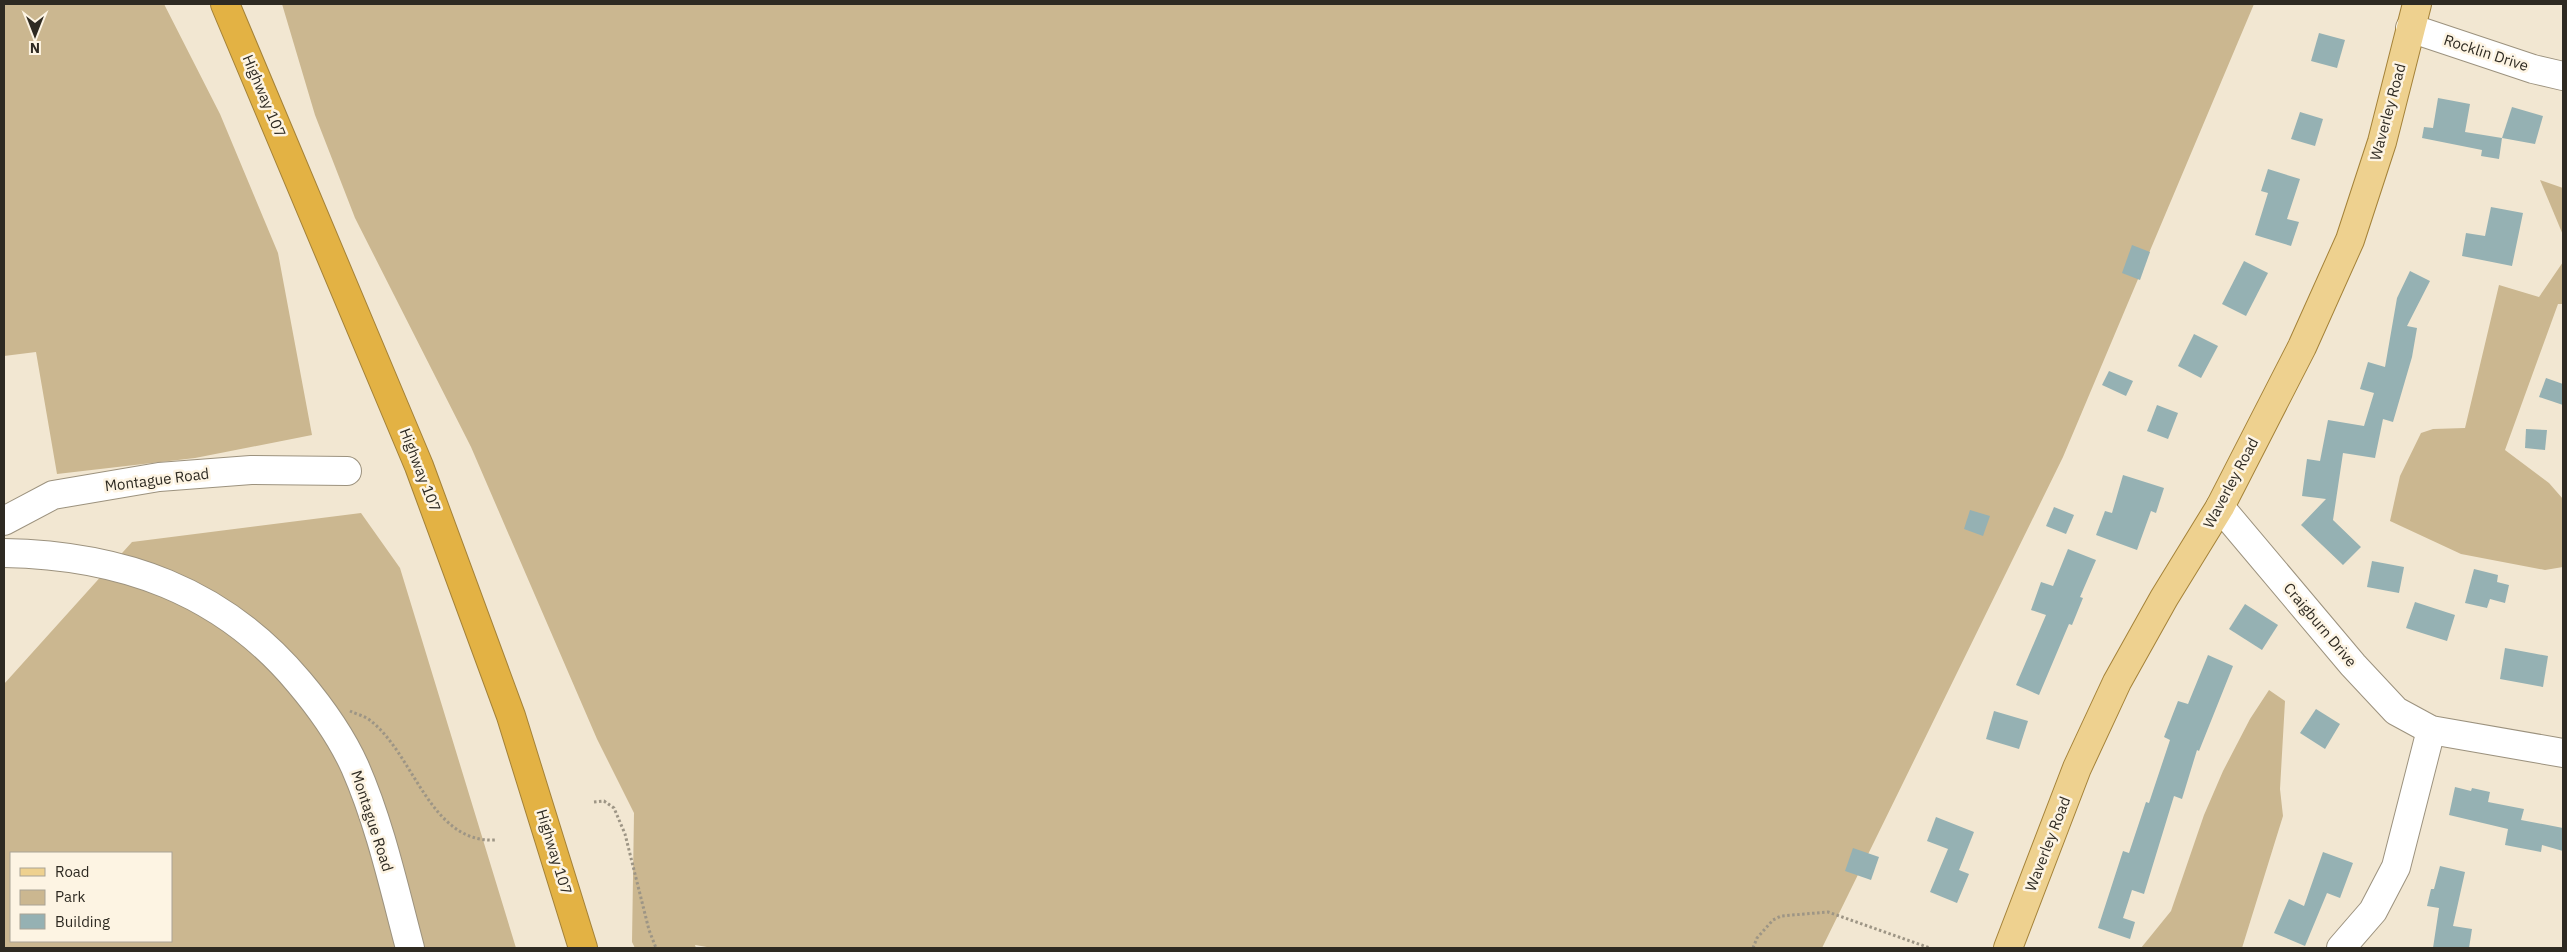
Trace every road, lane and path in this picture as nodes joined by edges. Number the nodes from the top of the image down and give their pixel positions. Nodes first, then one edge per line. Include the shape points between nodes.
1 (225, 4) edge
2 (2414, 16) edge
3 (2563, 76) edge
4 (347, 471) dead end
5 (2220, 507) junction
6 (4, 521) edge
7 (4, 553) edge
8 (346, 708) dead end
9 (2430, 730) junction
10 (2563, 753) edge
11 (594, 802) dead end
12 (495, 840) dead end
13 (410, 948) edge
14 (583, 948) edge
15 (656, 948) edge
16 (1753, 948) edge
17 (1930, 948) edge
18 (2008, 948) edge
19 (2341, 948) edge

1 - 14 highway, Highway 107 via 419,466 511,716
2 - 3 street, Rocklin Drive via 2533,69
2 - 5 main road, Waverley Road via 2382,142 2350,240 2302,347
4 - 6 street, Montague Road via 252,470 159,477 53,495
5 - 9 street, Craigburn Drive via 2386,702 2407,719
5 - 18 main road, Waverley Road via 2117,682 2077,768
7 - 13 street, Montague Road via 79,558 161,580 228,616 279,658 339,736 354,767 370,805
8 - 12 path via 370,721 402,756 442,818 460,834 480,841
9 - 10 street, Craigburn Drive
9 - 19 street via 2396,867 2372,911
11 - 15 path via 604,801 614,808 625,834 648,930
16 - 17 path via 1757,938 1781,916 1828,912

